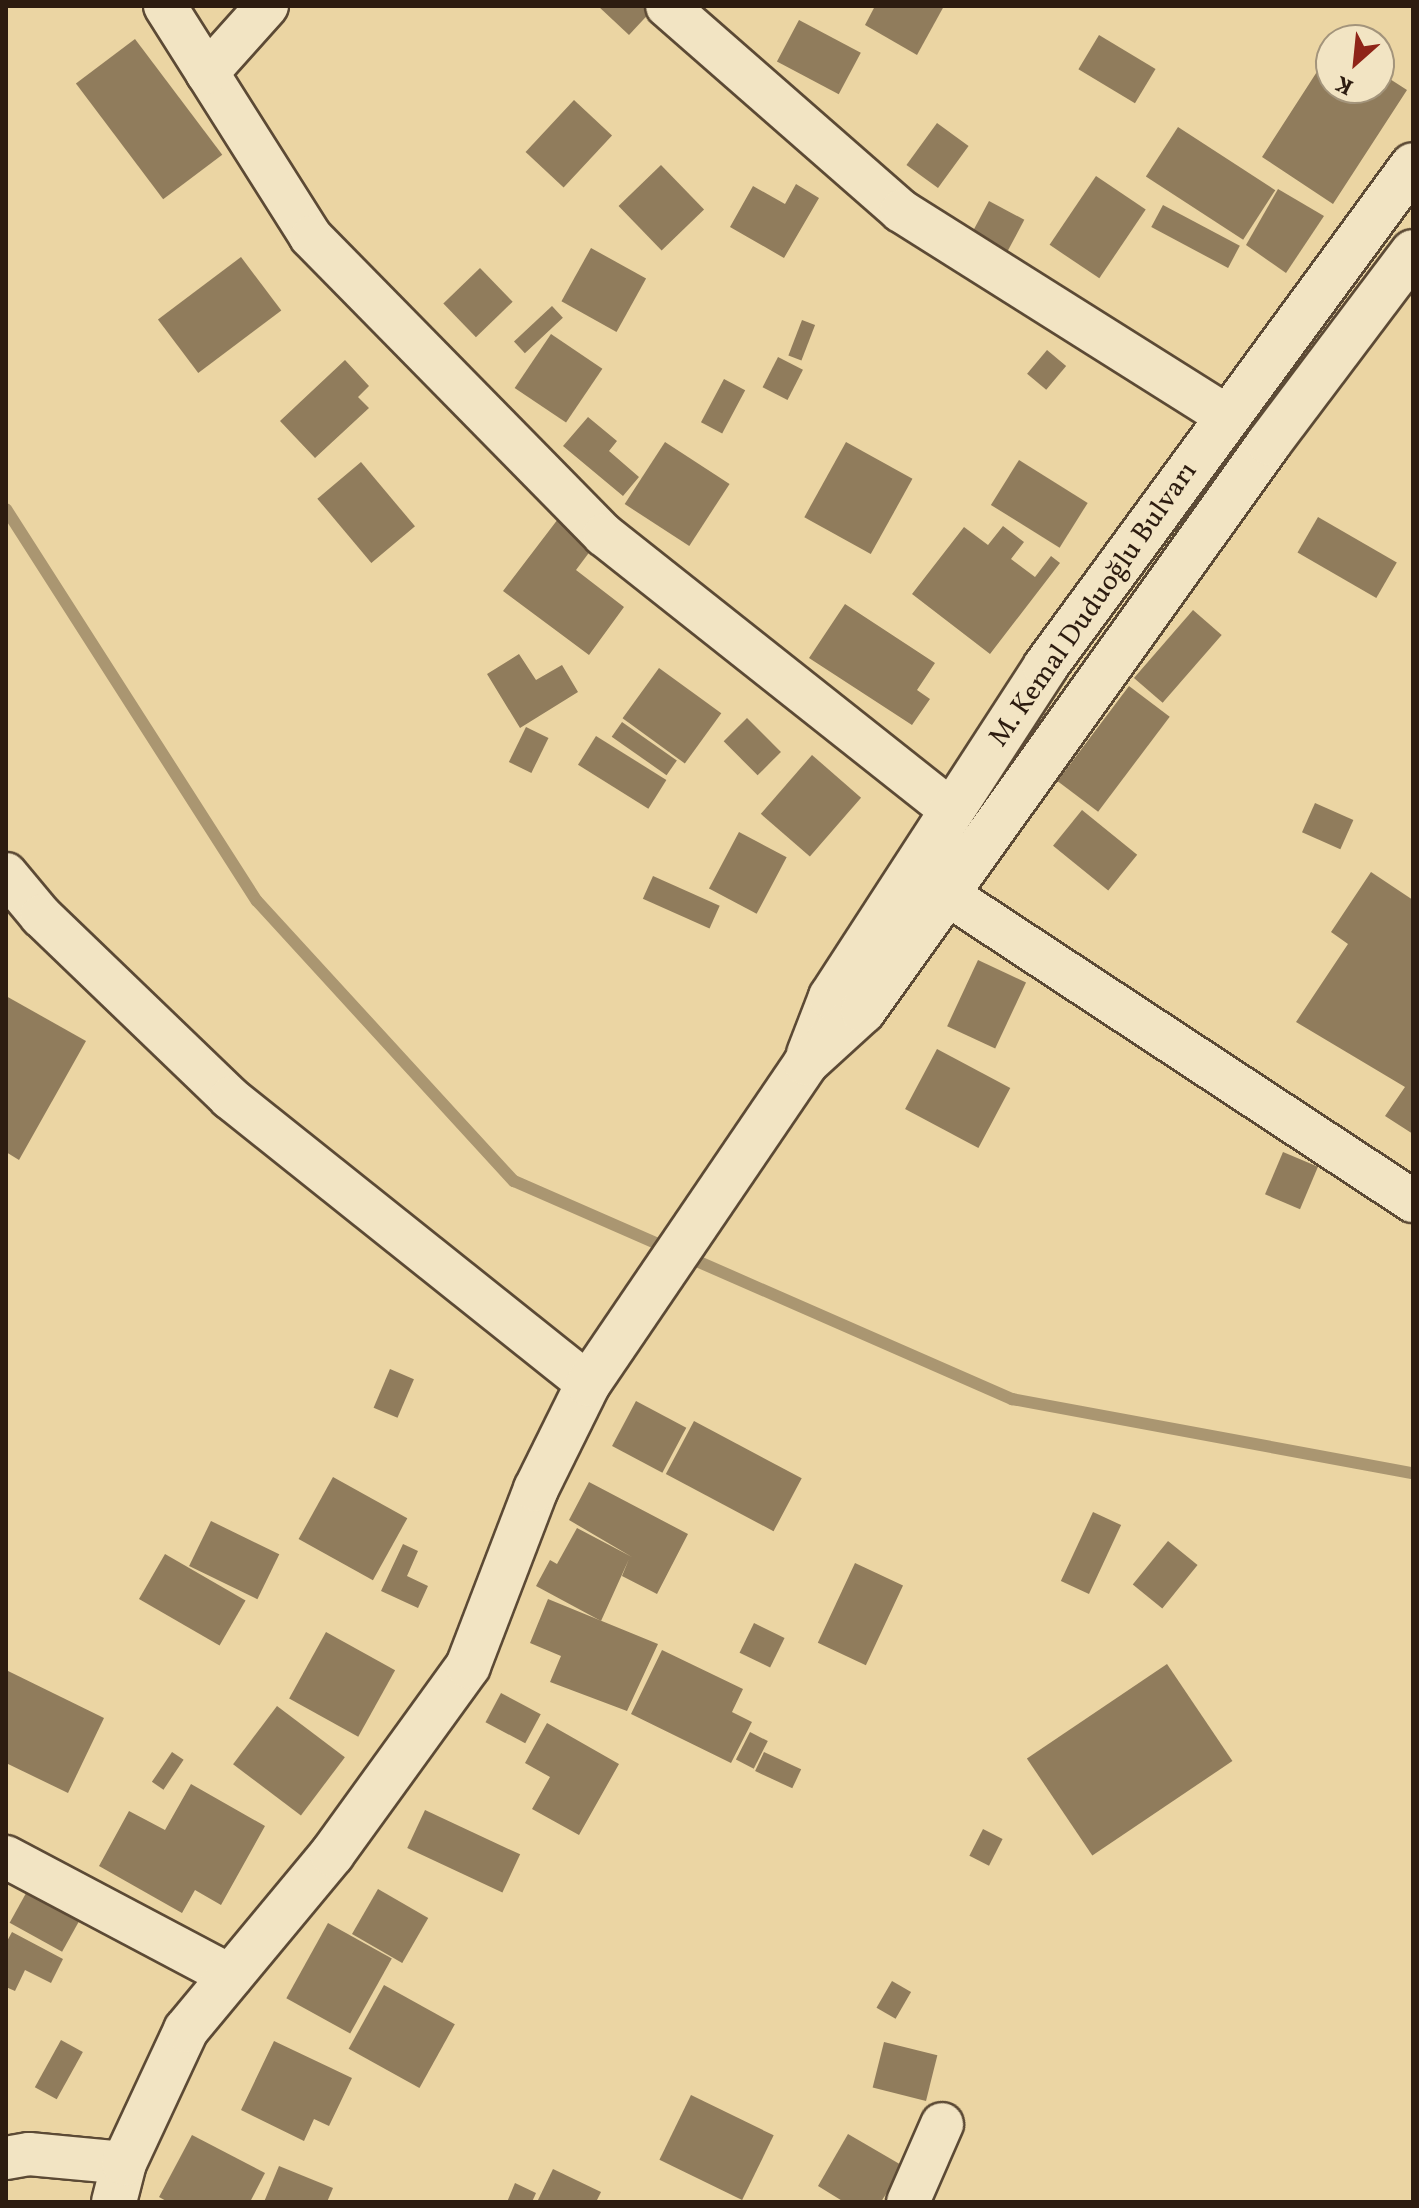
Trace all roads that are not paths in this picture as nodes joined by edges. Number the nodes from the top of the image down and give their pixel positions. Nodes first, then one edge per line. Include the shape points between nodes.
1 (165, 6) edge
2 (267, 6) edge
3 (667, 6) edge
4 (207, 73) junction
5 (1413, 165) edge
6 (1413, 252) edge
7 (1228, 417) junction
8 (952, 811) junction
9 (988, 840) junction
10 (6, 874) edge
11 (929, 883) junction
12 (1413, 1201) edge
13 (588, 1384) junction
14 (6, 1857) edge
15 (231, 1976) junction
16 (942, 2124) dead end
17 (6, 2158) edge
18 (118, 2192) edge
19 (908, 2202) edge

1 - 4 street
2 - 4 street
3 - 7 street via 901,211
4 - 8 street via 311,237 604,535
5 - 7 street, M. Kemal Duduoğlu Bulvarı
6 - 9 street, M. Kemal Duduoğlu Bulvarı via 1269,443
7 - 8 street, M. Kemal Duduoğlu Bulvarı via 1045,667
8 - 9 street
8 - 11 street, M. Kemal Duduoğlu Bulvarı
9 - 11 street, M. Kemal Duduoğlu Bulvarı
10 - 13 street via 41,916 230,1098
11 - 12 street
11 - 13 street, M. Kemal Duduoğlu Bulvarı via 831,997 806,1063
13 - 15 street, M. Kemal Duduoğlu Bulvarı via 536,1489 468,1666 332,1854
14 - 15 street
15 - 18 street, M. Kemal Duduoğlu Bulvarı via 186,2030
16 - 19 street
17 - 18 street via 29,2154

